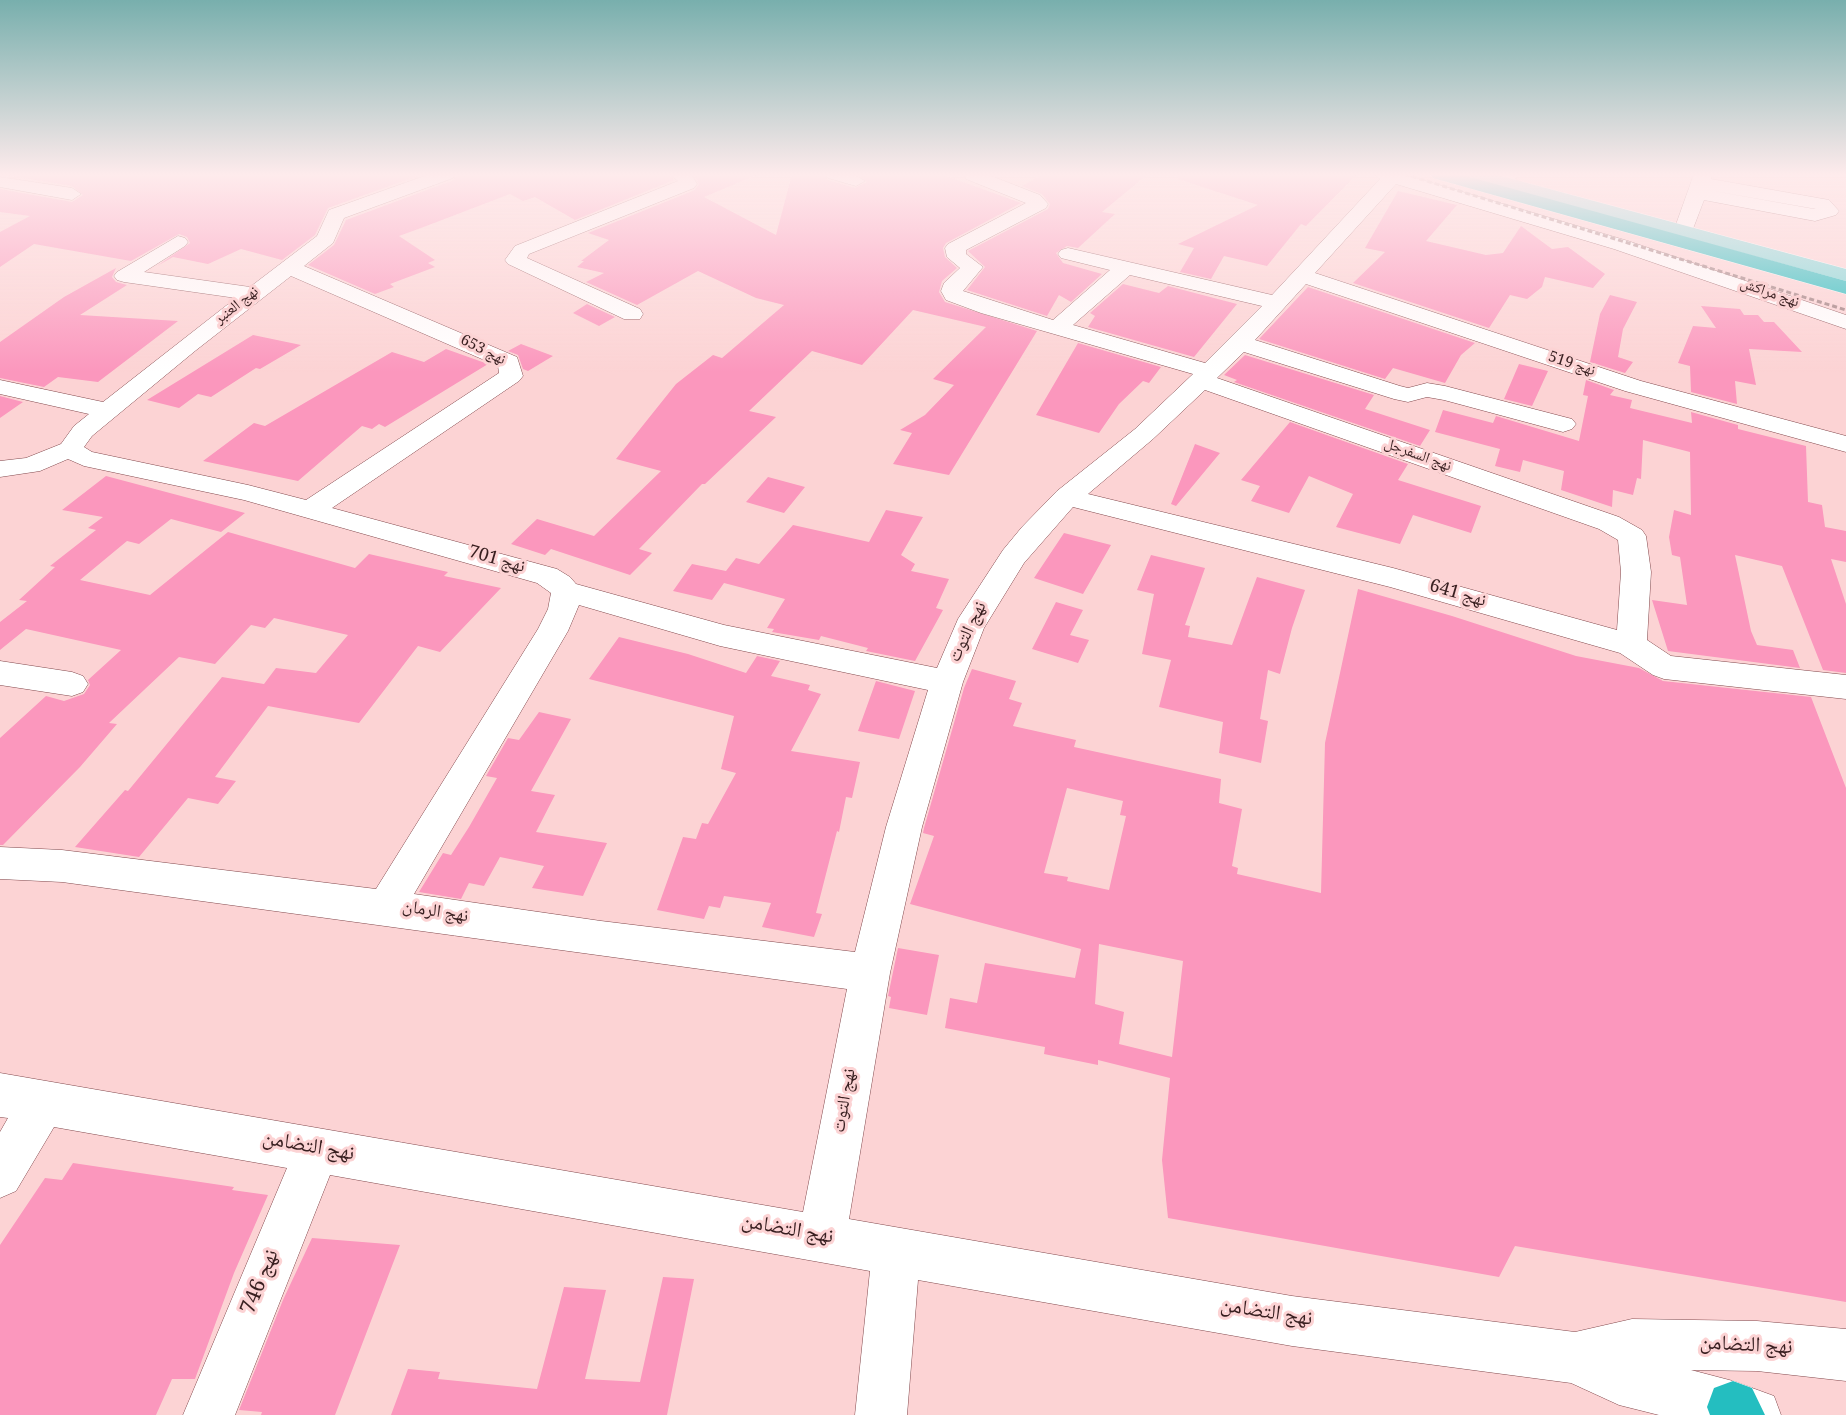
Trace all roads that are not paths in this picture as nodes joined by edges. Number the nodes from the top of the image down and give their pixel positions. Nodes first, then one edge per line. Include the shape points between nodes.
1 (325, 240) edge
2 (545, 240) edge
3 (970, 240) edge
4 (1331, 240) edge
5 (1605, 240) edge
6 (1699, 240) edge
7 (1703, 240) edge
8 (178, 242) dead end
9 (1707, 242) junction
10 (1068, 254) dead end
11 (289, 267) junction
12 (1125, 268) junction
13 (1846, 273) edge
14 (1301, 275) junction
15 (1846, 288) edge
16 (254, 294) junction
17 (1278, 303) junction
18 (632, 314) dead end
19 (1843, 322) edge
20 (1058, 327) junction
21 (1240, 343) junction
22 (1204, 375) junction
23 (0, 387) edge
24 (108, 411) junction
25 (1563, 424) dead end
26 (1846, 444) edge
27 (70, 449) junction
28 (0, 469) edge
29 (1067, 497) junction
30 (310, 510) junction
31 (566, 592) junction
32 (1631, 645) junction
33 (0, 673) edge
34 (947, 682) junction
35 (72, 684) dead end
36 (1846, 687) edge
37 (0, 863) edge
38 (386, 907) junction
39 (870, 973) junction
40 (22, 1099) edge
41 (317, 1151) junction
42 (0, 1174) edge
43 (822, 1238) junction
44 (896, 1252) junction
45 (1846, 1355) edge
46 (1575, 1359) junction
47 (1742, 1412) edge
48 (209, 1415) edge
49 (881, 1415) edge

1 - 11 street, نهج العنبر
2 - 18 street via 522,250 515,260
3 - 20 street, نهج السفرجل via 955,248 957,257 973,267 952,291 989,308
4 - 14 street, نهج التوت
5 - 19 street, نهج مراكش
6 - 9 highway
7 - 9 main road
8 - 16 street via 124,276
9 - 13 main road
9 - 15 highway
10 - 12 street
11 - 16 street, نهج العنبر
11 - 30 street, نهج 653 via 509,362 511,376
12 - 17 street
12 - 20 street
14 - 17 street, نهج التوت
14 - 26 street, نهج 519 via 1634,386
16 - 24 street, نهج العنبر
17 - 21 street, نهج التوت
20 - 22 street, نهج السفرجل
21 - 22 street, نهج التوت
21 - 25 street via 1394,392 1445,393
22 - 29 street, نهج التوت via 1144,434
22 - 32 street, نهج السفرجل via 1608,523 1632,536 1636,572
23 - 24 street
24 - 27 street, نهج العنبر via 78,436
27 - 28 street via 31,465
27 - 30 street, نهج 701 via 84,458 195,480
29 - 32 street, نهج 641 via 1393,578
29 - 34 street, نهج التوت via 1032,533 998,580 969,627
30 - 31 street, نهج 701 via 547,576
31 - 34 street via 720,635
31 - 38 street via 552,632
32 - 36 street, نهج 641 via 1664,667
33 - 35 street
34 - 39 street, نهج التوت via 904,827
37 - 38 street, نهج الرمان via 62,866
38 - 39 street, نهج الرمان
39 - 43 street, نهج التوت
40 - 41 street, نهج التضامن
40 - 42 street
41 - 43 street, نهج التضامن
41 - 48 street, نهج 746
43 - 44 street, نهج التضامن
44 - 46 street, نهج التضامن via 1292,1321
44 - 49 street
45 - 46 street, نهج التضامن via 1757,1346 1632,1344
46 - 47 street, نهج التضامن via 1619,1379

